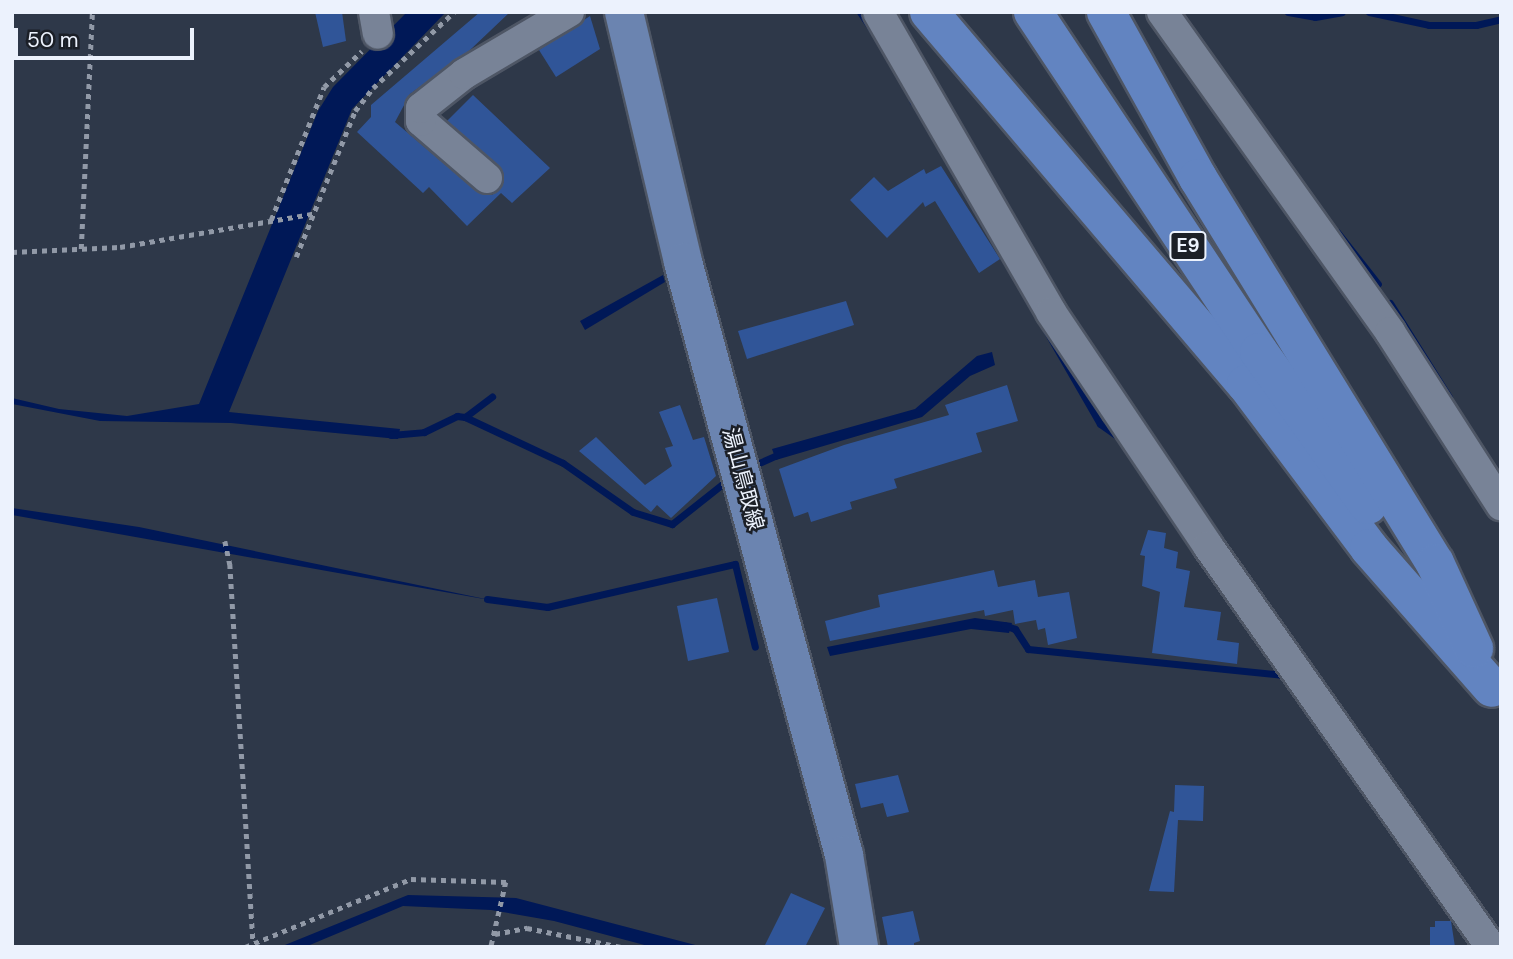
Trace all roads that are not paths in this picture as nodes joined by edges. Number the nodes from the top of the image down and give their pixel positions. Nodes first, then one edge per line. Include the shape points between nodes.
1 (569, 12) edge
2 (624, 12) edge
3 (878, 12) edge
4 (929, 12) edge
5 (1033, 12) edge
6 (1051, 12) edge
7 (1107, 12) edge
8 (1162, 12) edge
9 (487, 178) dead end
10 (1348, 476) junction
11 (1501, 505) edge
12 (1496, 694) edge
13 (859, 947) edge
14 (1491, 947) edge

1 - 9 street via 464,74 421,108 421,121
2 - 13 main road, 湯山鳥取線 via 683,262 844,855
3 - 14 street via 1051,312 1208,546
4 - 12 highway via 1246,384 1369,548
5 - 10 highway, E9 via 1259,352
6 - 10 highway, E9 via 1271,345
7 - 12 highway via 1198,178 1434,563
8 - 11 street via 1391,332
10 - 12 highway, E9

